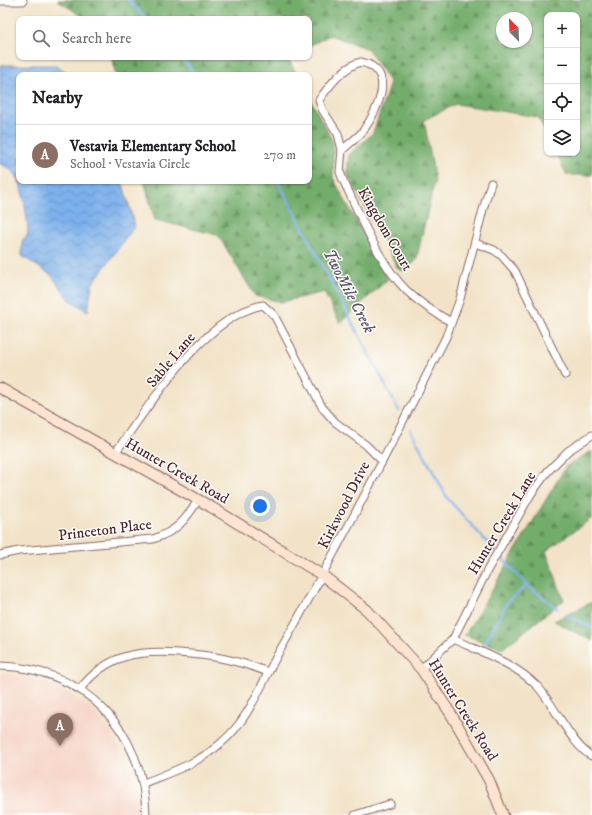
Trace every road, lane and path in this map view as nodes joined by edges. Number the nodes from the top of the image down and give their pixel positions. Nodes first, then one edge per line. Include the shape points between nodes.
1 (0, 1) edge
2 (23, 1) edge
3 (342, 150) junction
4 (491, 183) dead end
5 (475, 243) junction
6 (451, 322) junction
7 (565, 375) dead end
8 (0, 388) edge
9 (592, 435) edge
10 (115, 453) junction
11 (381, 460) junction
12 (198, 500) junction
13 (0, 555) edge
14 (322, 575) junction
15 (453, 639) junction
16 (0, 666) edge
17 (422, 669) junction
18 (268, 672) junction
19 (80, 689) junction
20 (592, 756) edge
21 (144, 783) junction
22 (390, 804) dead end
23 (146, 815) edge
24 (355, 815) edge
25 (503, 815) edge

1 - 2 street
3 - 3 street, Kingdom Court via 362,132 379,98 382,79 378,70 371,64 352,64 319,100 338,134
3 - 6 street, Kingdom Court via 340,172 343,180 388,267 405,289 427,308
4 - 5 street, Kirkwood Drive
5 - 6 street, Kirkwood Drive
5 - 7 street via 494,250 515,271
6 - 11 street, Kirkwood Drive via 438,353
8 - 10 main road, Hunter Creek Road
9 - 15 street, Hunter Creek Lane via 568,451 548,471 531,494 488,569
10 - 11 street, Sable Lane via 189,354 210,334 241,312 263,305 274,315 322,408
10 - 12 main road, Hunter Creek Road
11 - 14 street, Kirkwood Drive
12 - 13 street, Princeton Place via 185,521 171,532 153,539 19,551
12 - 14 main road, Hunter Creek Road
14 - 17 main road, Hunter Creek Road via 367,610
14 - 18 street, Kirkwood Drive
15 - 17 street, Hunter Creek Lane
15 - 20 street via 514,668 537,686 581,749
16 - 19 street via 48,673
17 - 25 main road, Hunter Creek Road via 466,738 489,780
18 - 19 street via 239,661 210,655 133,653 106,664 90,676
18 - 21 street, Kirkwood Drive via 245,714 221,744 189,764
19 - 21 street via 114,720 127,739
21 - 23 street
22 - 24 street

